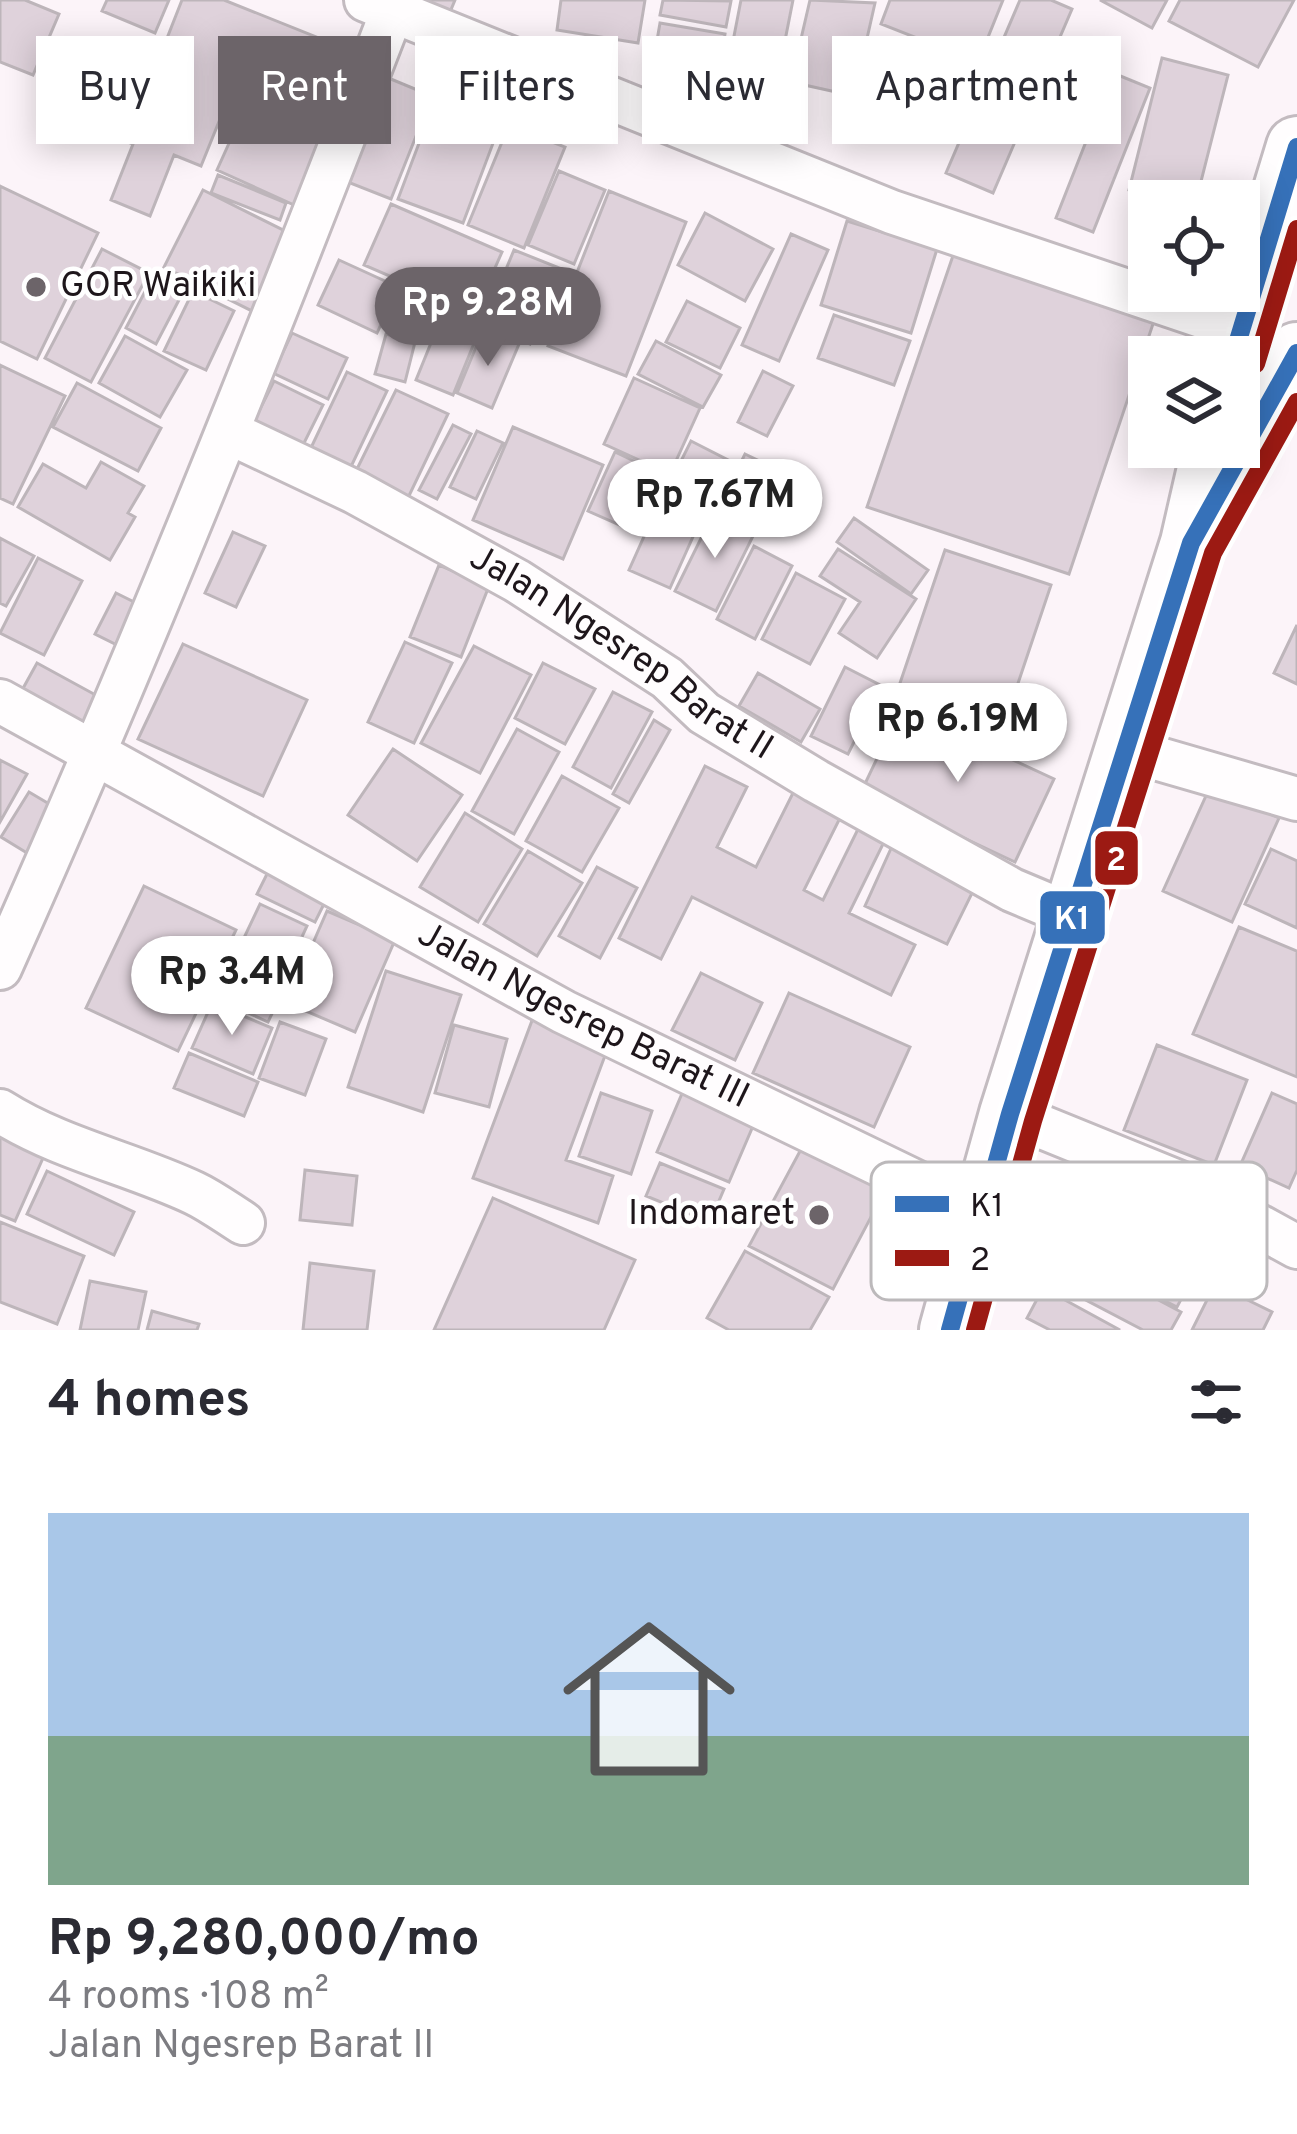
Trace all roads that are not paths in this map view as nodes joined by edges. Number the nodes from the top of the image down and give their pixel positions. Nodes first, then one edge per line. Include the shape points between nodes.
1 (379, 6) edge
2 (1297, 147) edge
3 (1218, 336) edge
4 (1238, 336) edge
5 (1297, 353) edge
6 (230, 433) junction
7 (1208, 468) edge
8 (1191, 543) junction
9 (0, 701) edge
10 (1128, 750) junction
11 (97, 752) junction
12 (1297, 799) edge
13 (1074, 916) junction
14 (0, 968) edge
15 (0, 1111) edge
16 (1010, 1114) junction
17 (874, 1162) edge
18 (997, 1162) edge
19 (1128, 1162) edge
20 (243, 1223) dead end
21 (1267, 1231) edge
22 (1297, 1247) edge
23 (958, 1300) edge
24 (950, 1330) edge

1 - 3 street
1 - 6 street
2 - 4 highway
5 - 8 highway
6 - 11 street
6 - 13 street, Jalan Ngesrep Barat II via 517,581 816,781
7 - 8 highway
8 - 10 highway
9 - 11 street, Jalan Ngesrep Barat III
10 - 12 street
10 - 13 highway
11 - 14 street
11 - 17 street, Jalan Ngesrep Barat III via 563,1012
13 - 16 highway
15 - 20 street via 196,1194
16 - 18 highway
16 - 19 street
21 - 22 street
23 - 24 highway

